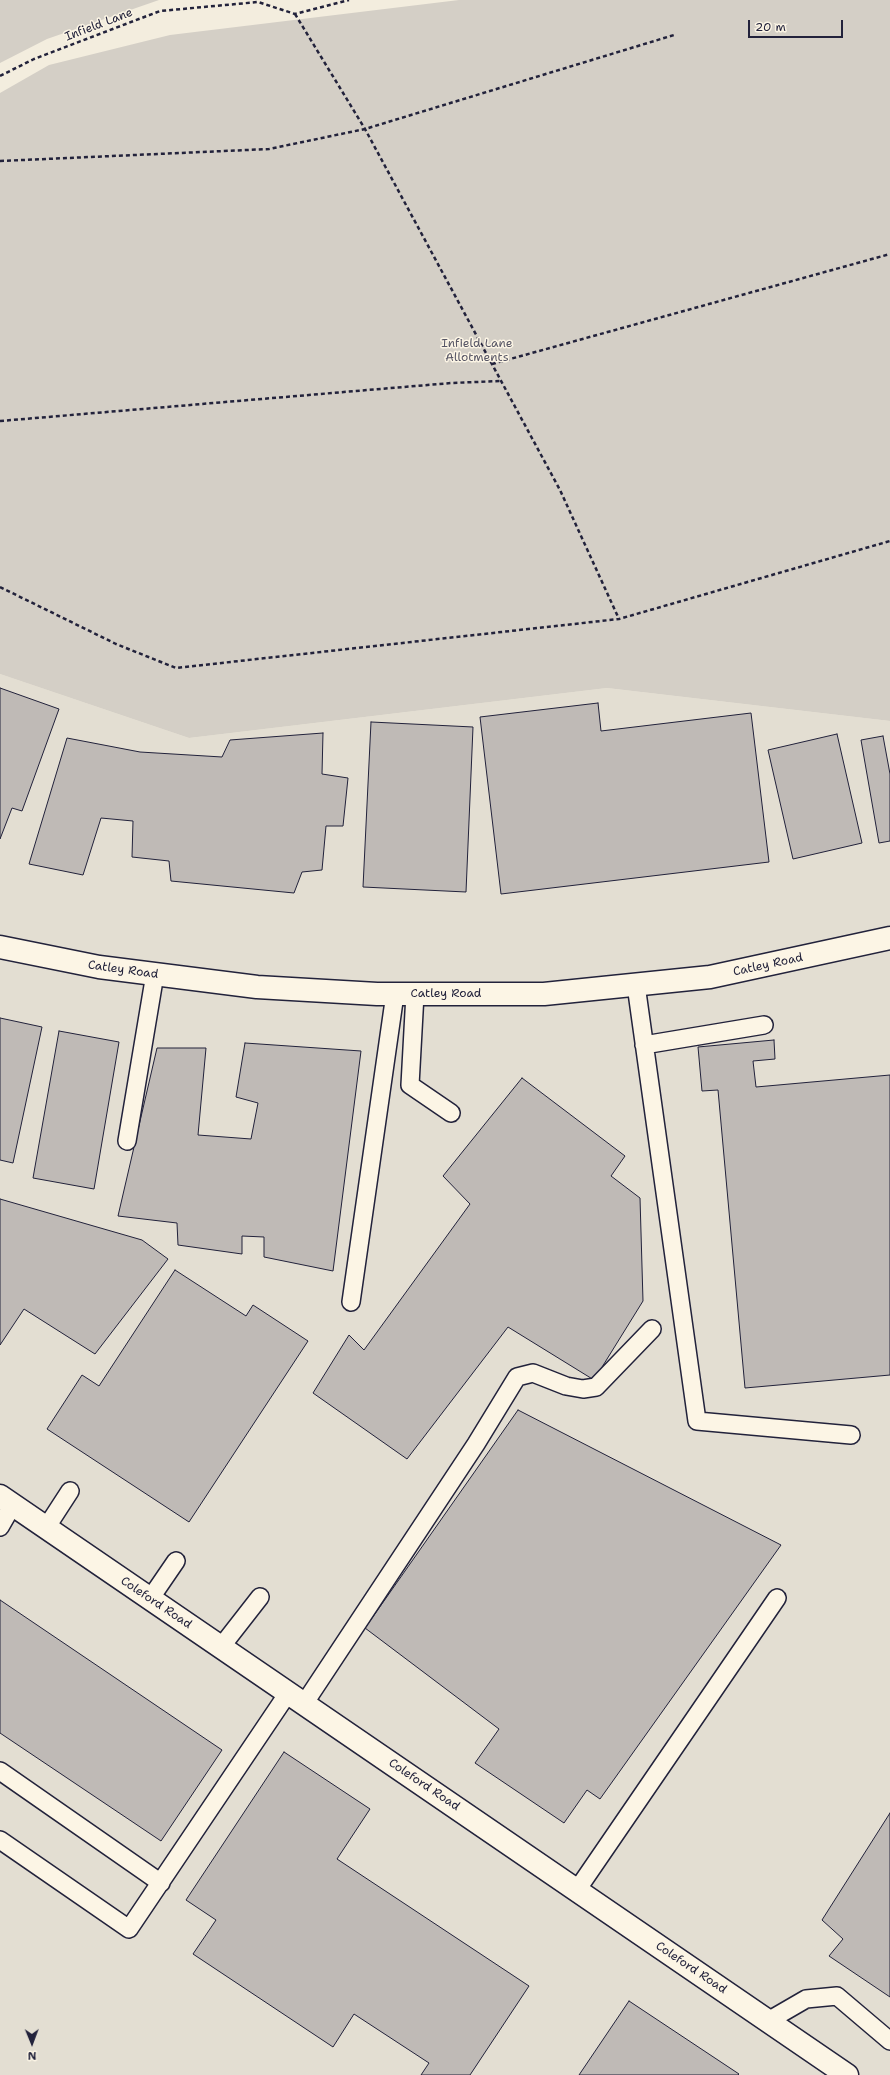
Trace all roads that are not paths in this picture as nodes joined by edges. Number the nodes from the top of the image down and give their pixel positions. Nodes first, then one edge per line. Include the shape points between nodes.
1 (890, 938) edge
2 (0, 948) edge
3 (155, 974) junction
4 (636, 985) junction
5 (405, 994) junction
6 (764, 1025) dead end
7 (644, 1044) junction
8 (451, 1113) dead end
9 (127, 1141) dead end
10 (351, 1302) dead end
11 (652, 1329) dead end
12 (851, 1435) dead end
13 (70, 1491) dead end
14 (6, 1501) edge
15 (0, 1527) edge
16 (46, 1528) junction
17 (176, 1561) dead end
18 (260, 1597) dead end
19 (777, 1598) dead end
20 (150, 1599) junction
21 (221, 1647) junction
22 (296, 1698) junction
23 (0, 1771) edge
24 (0, 1840) edge
25 (161, 1882) junction
26 (577, 1890) junction
27 (768, 2021) junction
28 (890, 2041) edge
29 (847, 2075) edge

1 - 4 street, Catley Road via 710,977
2 - 3 street, Catley Road via 99,967
3 - 5 street, Catley Road via 257,987
3 - 9 lane
4 - 5 street, Catley Road via 544,994
4 - 7 lane
5 - 8 lane via 410,1085
5 - 10 lane
6 - 7 lane
7 - 12 lane via 697,1421
11 - 22 lane via 596,1388 566,1386 534,1373 517,1377 472,1451
13 - 16 lane
14 - 15 lane
14 - 16 street, Coleford Road
16 - 20 street, Coleford Road
17 - 20 lane
18 - 21 lane
19 - 26 lane
20 - 21 street, Coleford Road
21 - 22 street, Coleford Road
22 - 25 lane
22 - 26 street, Coleford Road
23 - 25 lane
24 - 25 lane via 128,1929
26 - 27 street, Coleford Road
27 - 28 lane via 806,1999 837,1996
27 - 29 street, Coleford Road

